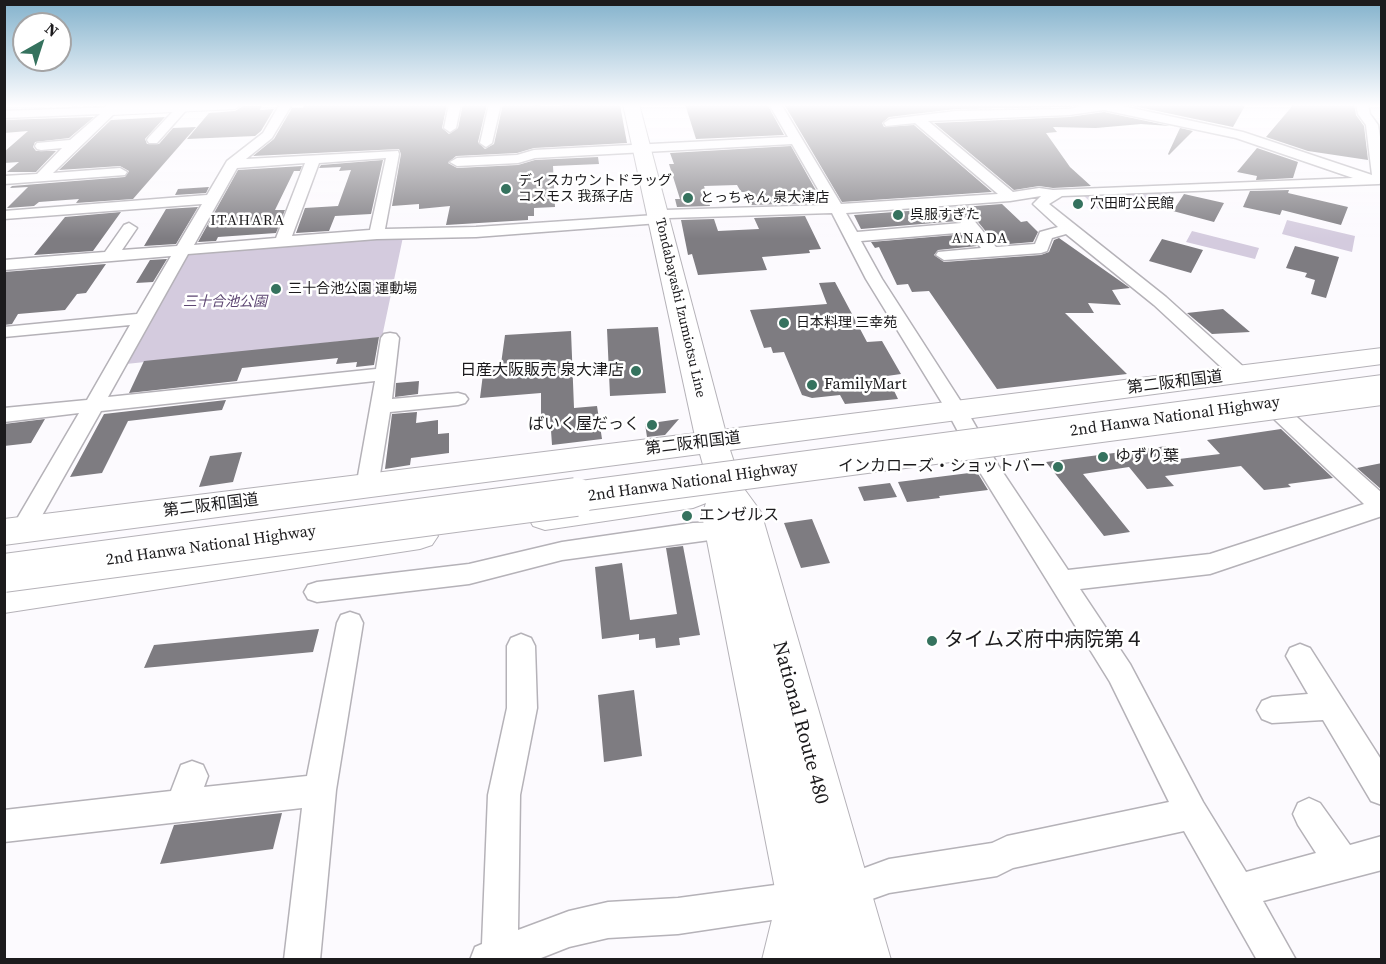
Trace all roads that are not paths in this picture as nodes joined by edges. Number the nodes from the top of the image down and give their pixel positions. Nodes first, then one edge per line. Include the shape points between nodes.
1 (68, 149) edge
2 (251, 149) edge
3 (624, 149) edge
4 (642, 149) edge
5 (803, 149) edge
6 (955, 149) edge
7 (1284, 149) edge
8 (1378, 149) edge
9 (314, 160) junction
10 (457, 162) dead end
11 (232, 164) junction
12 (120, 172) dead end
13 (36, 178) junction
14 (4, 180) edge
15 (1379, 182) edge
16 (1053, 194) junction
17 (1010, 197) junction
18 (212, 199) junction
19 (11, 200) edge
20 (837, 208) junction
21 (4, 215) edge
22 (659, 219) junction
23 (129, 228) dead end
24 (1069, 229) junction
25 (935, 230) junction
26 (377, 234) junction
27 (852, 237) junction
28 (282, 242) junction
29 (181, 250) junction
30 (1016, 250) junction
31 (992, 252) junction
32 (110, 256) junction
33 (4, 265) edge
34 (1033, 266) dead end
35 (143, 318) junction
36 (4, 332) edge
37 (390, 338) dead end
38 (1382, 356) edge
39 (1382, 371) edge
40 (384, 374) junction
41 (1240, 374) junction
42 (1382, 390) edge
43 (458, 399) dead end
44 (1382, 403) edge
45 (94, 405) junction
46 (381, 407) junction
47 (957, 411) junction
48 (4, 415) edge
49 (1282, 415) junction
50 (712, 441) junction
51 (983, 457) junction
52 (367, 487) junction
53 (1382, 507) edge
54 (726, 511) junction
55 (11, 538) edge
56 (4, 573) edge
57 (1063, 581) junction
58 (317, 592) dead end
59 (4, 598) edge
60 (350, 622) dead end
61 (521, 646) dead end
62 (1300, 656) dead end
63 (1331, 706) junction
64 (1272, 710) dead end
65 (192, 776) dead end
66 (320, 790) junction
67 (1382, 790) edge
68 (182, 806) junction
69 (1192, 813) junction
70 (1309, 814) dead end
71 (4, 826) edge
72 (1382, 853) edge
73 (1343, 863) junction
74 (1238, 891) junction
75 (824, 895) junction
76 (494, 957) edge
77 (852, 959) edge
78 (302, 960) edge
79 (789, 960) edge
80 (1278, 960) edge

1 - 13 street
2 - 11 street
3 - 10 street
4 - 22 main road, Tondabayashi Izumiotsu Line
5 - 20 street
6 - 17 street
7 - 15 street
8 - 15 street
9 - 11 street
9 - 26 street via 393,154
9 - 28 street
11 - 18 street
12 - 13 street
13 - 14 street
13 - 19 street
15 - 16 street
16 - 17 street
16 - 24 street via 1040,204
17 - 20 street
18 - 21 street
18 - 29 street
20 - 22 street via 665,214
20 - 27 street
22 - 26 street via 476,232
22 - 50 main road, Tondabayashi Izumiotsu Line
23 - 32 street
24 - 30 street via 1045,235 1041,248
24 - 41 street via 1160,301
25 - 27 street
25 - 31 street via 948,253
25 - 31 street via 970,224
26 - 28 street
27 - 47 street
28 - 29 street
29 - 32 street
29 - 35 street
30 - 31 street
30 - 34 street
32 - 33 street
35 - 36 street
35 - 45 street
37 - 40 street
38 - 41 main road, 第二阪和国道
39 - 55 main road, 2nd Hanwa National Highway
40 - 45 street
40 - 46 street
41 - 47 main road, 第二阪和国道
42 - 56 main road, 2nd Hanwa National Highway, bridge
43 - 46 street
44 - 49 main road
45 - 48 street
45 - 55 street
46 - 52 street
47 - 50 main road, 第二阪和国道
47 - 51 street
49 - 51 main road
49 - 53 street
50 - 52 main road, 第二阪和国道
50 - 54 main road, National Route 480
51 - 54 main road
51 - 57 street
52 - 55 main road, 第二阪和国道
53 - 57 street via 1210,564
54 - 58 street via 693,532 562,551 469,574
54 - 59 main road
54 - 75 main road, National Route 480 via 744,512
57 - 69 street via 1120,673
60 - 66 street
61 - 76 street via 522,708 504,795
62 - 63 street
63 - 64 street
63 - 67 street
65 - 68 street
66 - 68 street
66 - 78 street
68 - 71 street
69 - 74 street
69 - 75 street via 1008,853 997,860 889,876
70 - 73 street
72 - 73 street
73 - 74 street
74 - 80 street
75 - 76 street via 678,916 608,920 569,929
75 - 77 main road, National Route 480
75 - 79 main road

